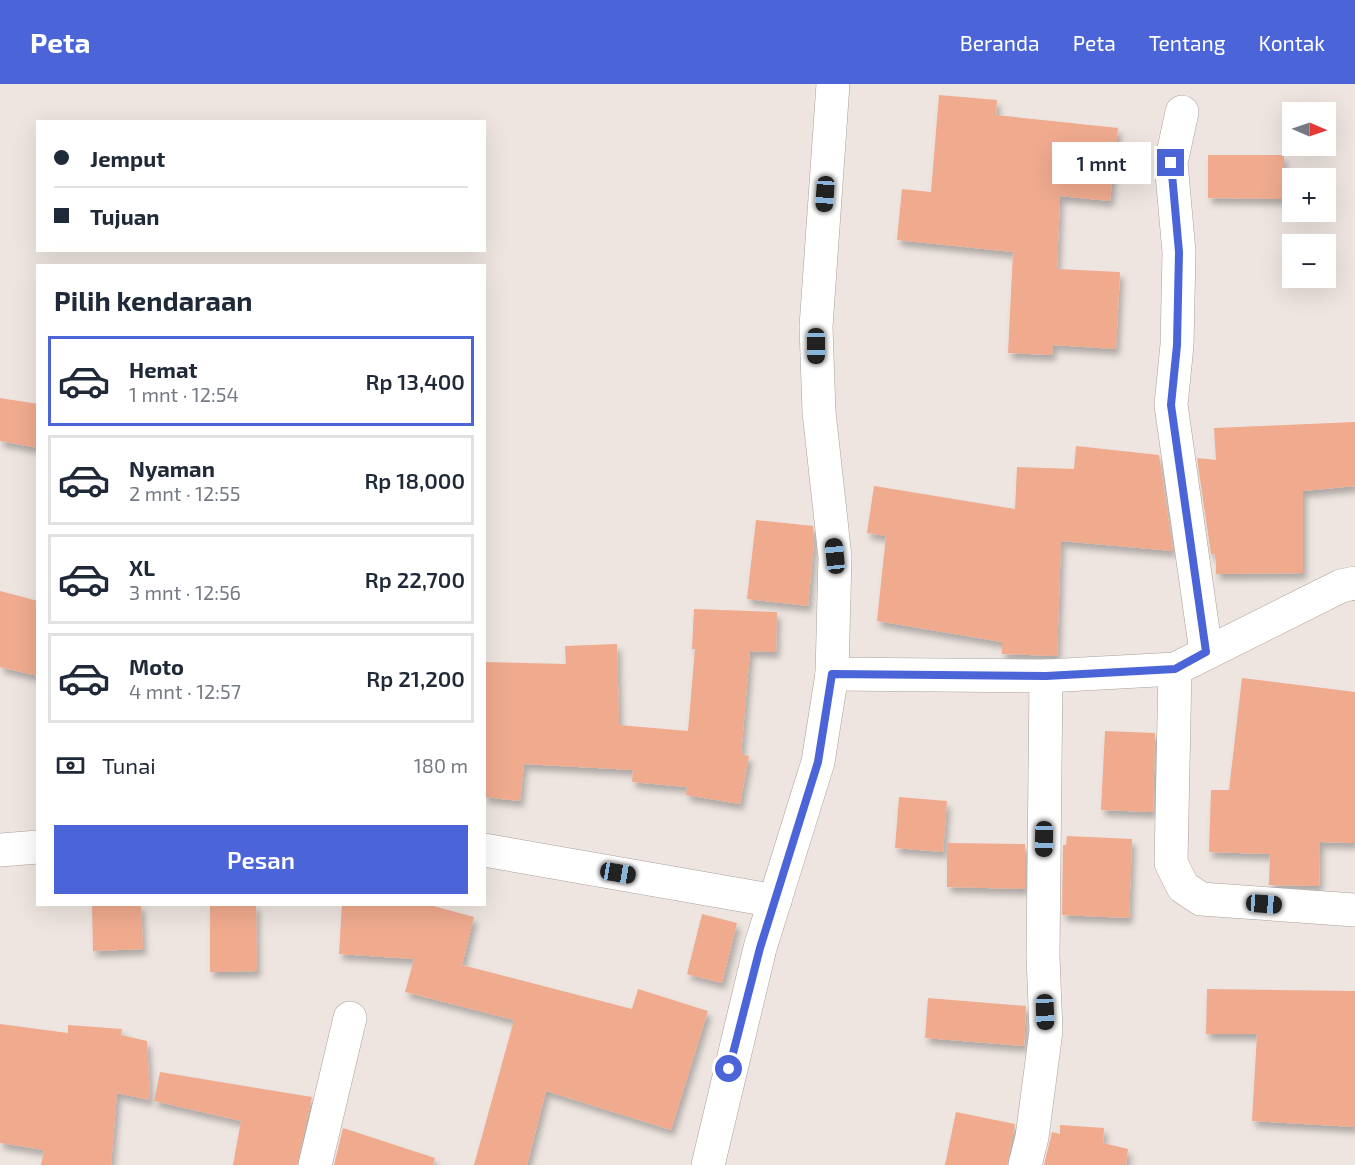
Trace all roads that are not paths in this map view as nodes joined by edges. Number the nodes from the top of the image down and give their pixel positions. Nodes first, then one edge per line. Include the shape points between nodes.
1 (833, 84) edge
2 (1182, 112) dead end
3 (1355, 583) edge
4 (1206, 652) junction
5 (1175, 669) junction
6 (832, 674) junction
7 (1046, 676) junction
8 (36, 847) edge
9 (0, 850) edge
10 (486, 850) edge
11 (775, 901) junction
12 (1355, 910) edge
13 (350, 1018) dead end
14 (315, 1165) edge
15 (708, 1165) edge
16 (1025, 1165) edge

1 - 6 street via 816,327 819,412 835,556
2 - 4 street via 1171,163 1179,252 1171,405
3 - 4 street via 1341,586
4 - 5 street
5 - 7 street
5 - 12 street via 1171,863 1183,887 1201,899
6 - 7 street
6 - 11 street via 818,762
7 - 16 street via 1046,1031
8 - 9 street
10 - 11 street
11 - 15 street via 734,1050
13 - 14 street

